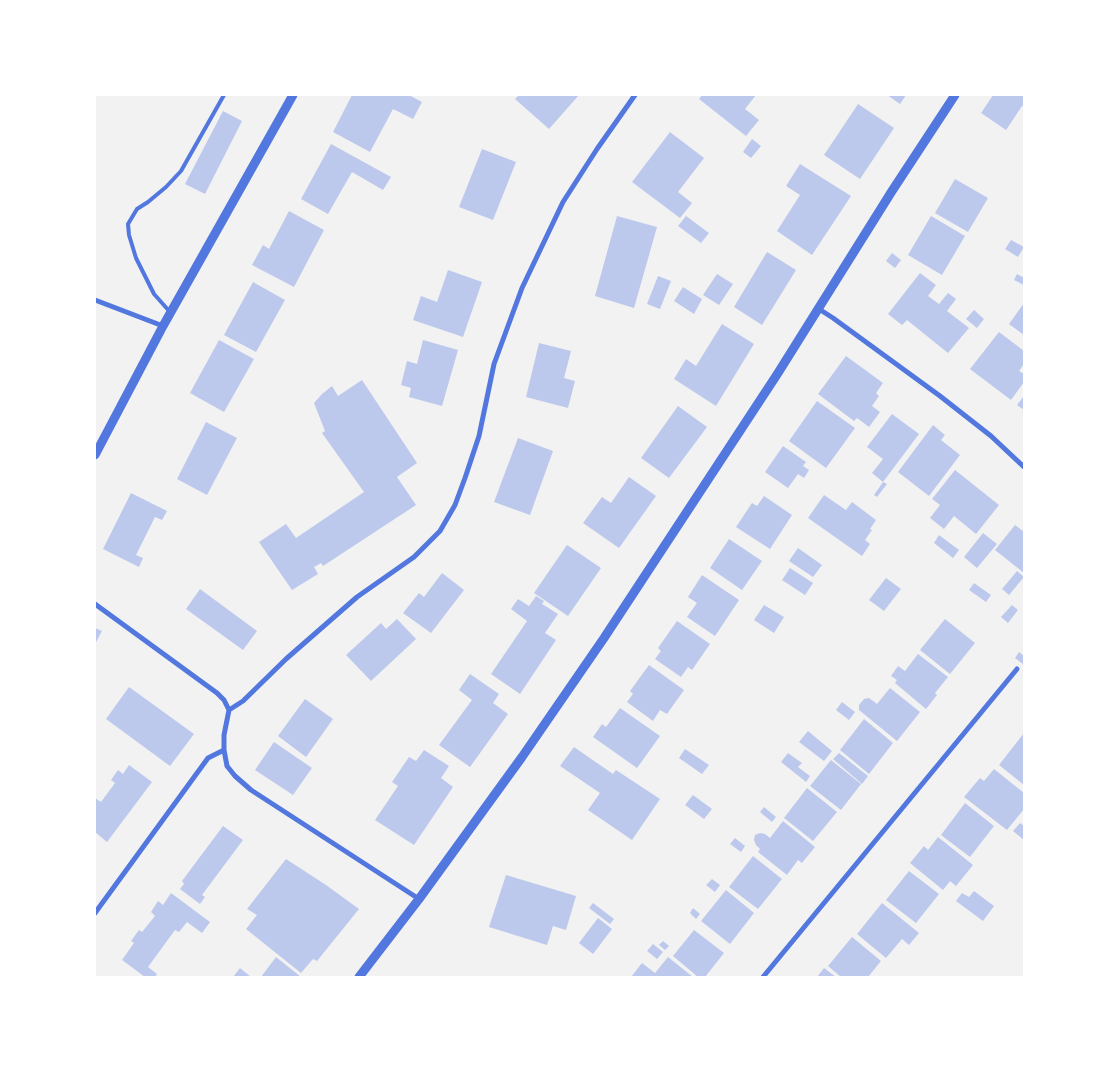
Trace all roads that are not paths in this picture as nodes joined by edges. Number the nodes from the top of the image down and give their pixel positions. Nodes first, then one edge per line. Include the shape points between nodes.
1 (224, 95) edge
2 (293, 95) edge
3 (635, 95) edge
4 (954, 95) edge
5 (95, 300) edge
6 (819, 309) junction
7 (171, 313) junction
8 (163, 326) junction
9 (95, 455) edge
10 (1024, 467) edge
11 (95, 604) edge
12 (1017, 669) dead end
13 (229, 710) junction
14 (224, 750) junction
15 (420, 898) junction
16 (95, 913) edge
17 (359, 977) edge
18 (763, 977) edge

1 - 7 lane via 181,172 137,209 128,224 136,258 154,294
2 - 7 street
3 - 13 street via 563,202 522,288 494,364 479,436 465,478 440,531 414,557 357,597 243,701
4 - 6 street
5 - 8 street
6 - 10 street via 940,396
6 - 15 street via 604,638
7 - 8 street
8 - 9 street
11 - 13 street via 217,693
12 - 18 street
13 - 14 street
14 - 15 street via 227,766 251,790
14 - 16 street via 208,758
15 - 17 street

